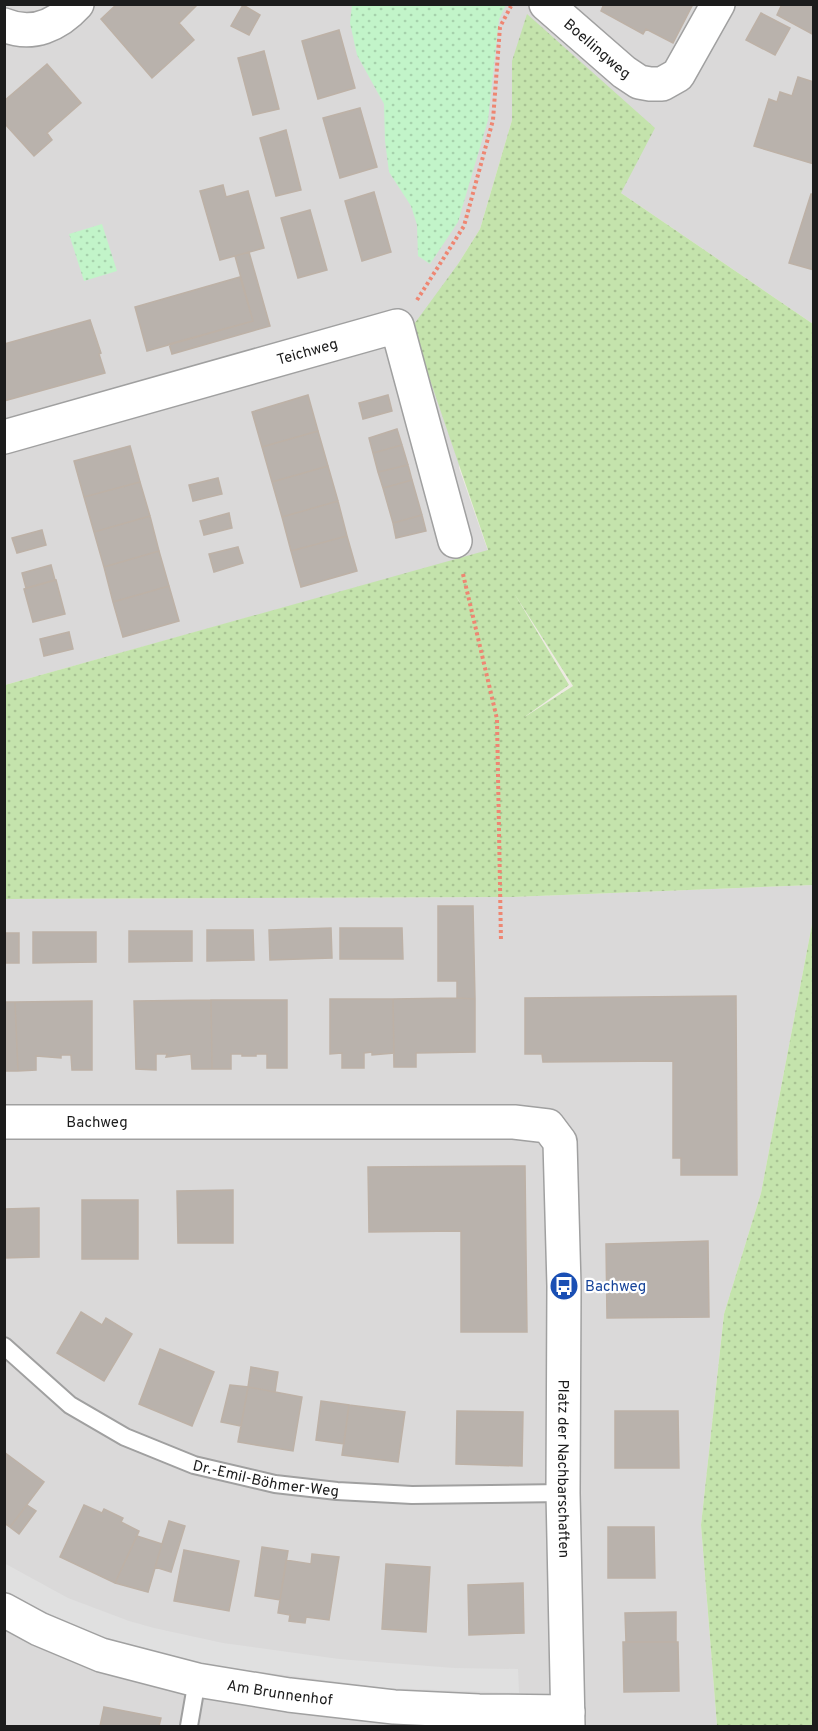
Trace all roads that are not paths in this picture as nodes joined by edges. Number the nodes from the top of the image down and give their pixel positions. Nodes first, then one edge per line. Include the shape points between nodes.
1 (77, 4) edge
2 (546, 4) edge
3 (718, 4) edge
4 (4, 25) edge
5 (4, 437) edge
6 (455, 541) road end
7 (4, 1122) edge
8 (562, 1226) joint
9 (4, 1346) edge
10 (563, 1493) junction
11 (4, 1610) edge
12 (197, 1680) junction
13 (568, 1719) edge
14 (189, 1726) edge

1 - 4 street via 49,27 30,30
2 - 3 street, Boellingweg via 624,72 650,84 662,84 678,75
5 - 6 street, Teichweg via 397,326
7 - 8 street, Bachweg via 514,1122 548,1126 560,1142
8 - 10 street, Platz der Nachbarschaften
9 - 10 lane, Dr.-Emil-Böhmer-Weg via 70,1405 125,1437 194,1465 275,1484 337,1491 412,1495
10 - 13 street, Platz der Nachbarschaften
11 - 12 street, Am Brunnenhof via 101,1655
12 - 13 street, Am Brunnenhof via 394,1707
12 - 14 lane

